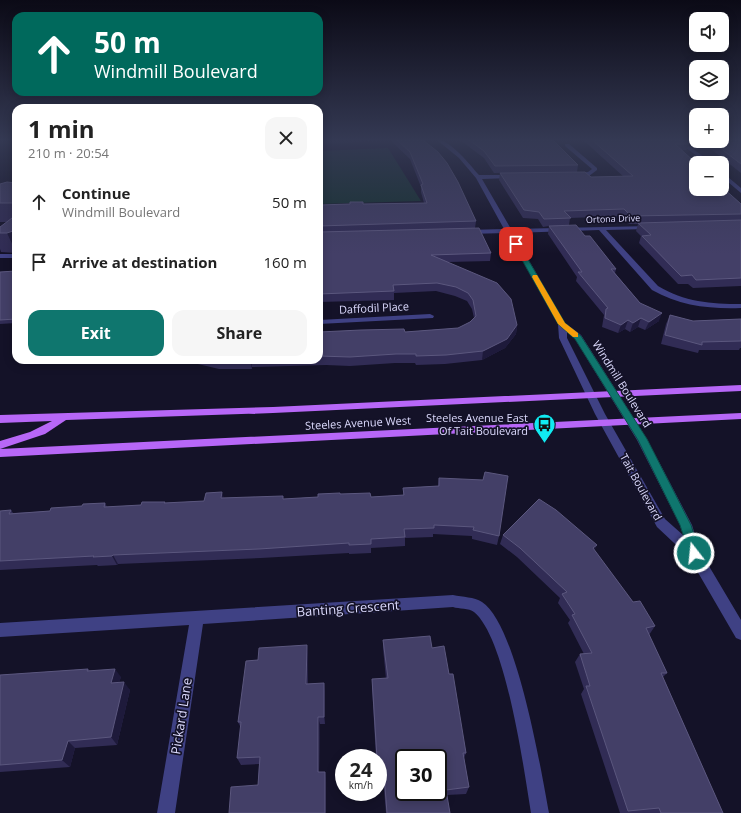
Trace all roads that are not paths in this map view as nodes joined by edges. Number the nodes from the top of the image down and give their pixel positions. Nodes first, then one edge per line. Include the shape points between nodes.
1 (479, 178) edge
2 (729, 180) edge
3 (741, 190) edge
4 (656, 227) edge
5 (601, 229) junction
6 (509, 231) junction
7 (462, 232) edge
8 (0, 256) edge
9 (12, 256) edge
10 (741, 306) edge
11 (430, 316) dead end
12 (323, 322) edge
13 (562, 324) junction
14 (741, 388) edge
15 (613, 394) junction
16 (591, 395) junction
17 (741, 416) edge
18 (63, 417) junction
19 (603, 418) junction
20 (0, 419) edge
21 (631, 421) junction
22 (643, 440) joint
23 (0, 445) edge
24 (0, 453) edge
25 (694, 553) junction
26 (197, 618) junction
27 (0, 630) edge
28 (741, 633) edge
29 (166, 813) edge
30 (540, 813) edge

1 - 6 street, Windmill Boulevard
2 - 3 street
4 - 5 street, Ortona Drive
5 - 6 street, Ortona Drive
5 - 10 street via 663,294 698,306
6 - 7 street
6 - 13 street, Windmill Boulevard
8 - 9 street
11 - 12 street, Daffodil Place
13 - 15 street, Windmill Boulevard via 578,337
13 - 16 street, Windmill Boulevard via 563,338
14 - 15 main road, Steeles Avenue West
15 - 16 main road, Steeles Avenue West
15 - 21 street, Windmill Boulevard
16 - 18 main road, Steeles Avenue West
16 - 19 street, Windmill Boulevard
17 - 21 main road, Steeles Avenue West
18 - 20 main road, Steeles Avenue West
18 - 23 main road via 53,426 36,434
19 - 21 main road, Steeles Avenue West
19 - 24 main road, Steeles Avenue West
19 - 25 street, Tait Boulevard via 661,523
21 - 22 street, Windmill Boulevard
22 - 25 street, Tait Boulevard via 686,525
25 - 28 street, Tait Boulevard
26 - 27 street, Banting Crescent
26 - 29 street, Pickard Lane
26 - 30 street, Banting Crescent via 453,601 479,607 494,625 516,689

